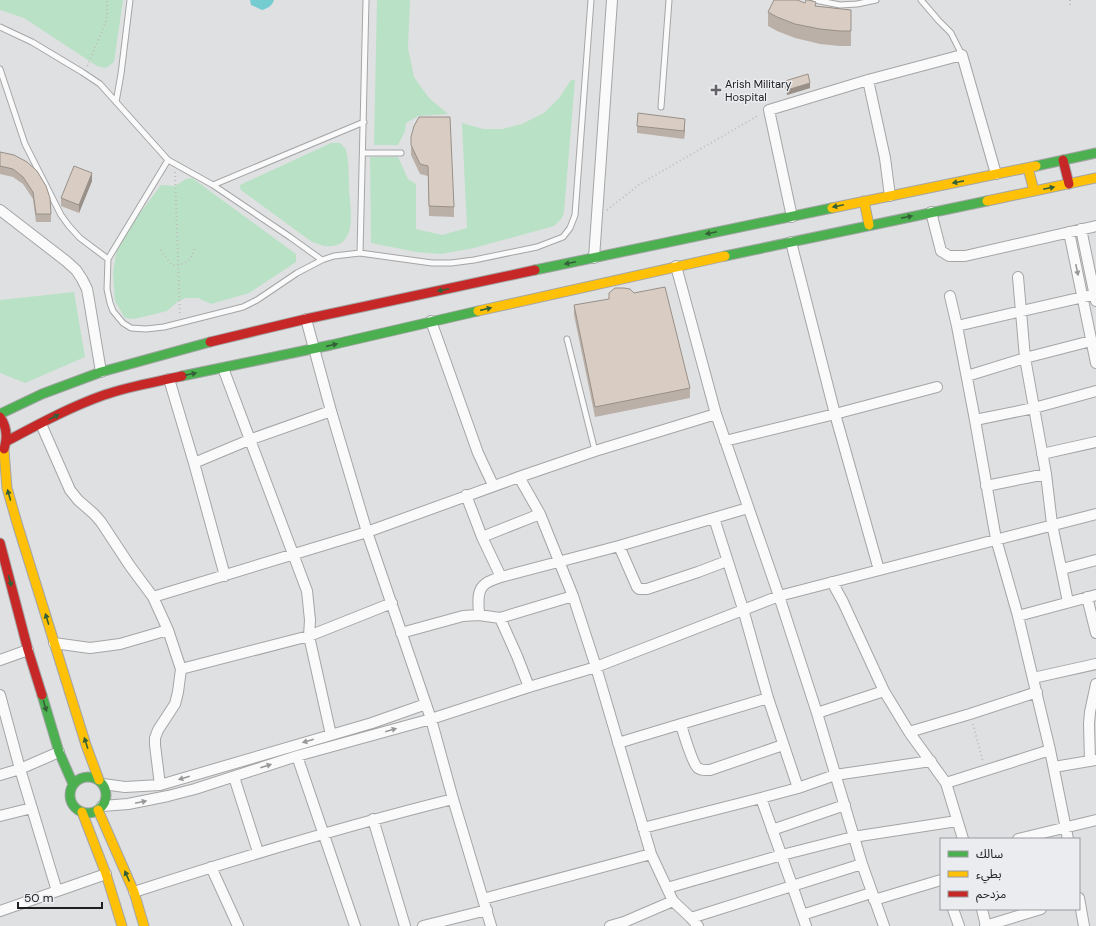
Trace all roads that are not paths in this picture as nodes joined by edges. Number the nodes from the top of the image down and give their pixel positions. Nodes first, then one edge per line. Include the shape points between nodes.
1 (130, 0) edge
2 (366, 0) edge
3 (591, 0) edge
4 (612, 0) edge
5 (669, 0) edge
6 (815, 0) edge
7 (876, 0) edge
8 (921, 0) edge
9 (0, 27) edge
10 (962, 55) junction
11 (0, 69) edge
12 (868, 80) junction
13 (116, 102) junction
14 (661, 107) dead end
15 (364, 122) junction
16 (363, 153) junction
17 (401, 153) dead end
18 (1096, 153) edge
19 (168, 160) junction
20 (1063, 160) junction
21 (1028, 168) junction
22 (996, 174) junction
23 (1096, 178) edge
24 (1069, 184) junction
25 (213, 185) junction
26 (1034, 191) junction
27 (890, 196) junction
28 (864, 201) junction
29 (0, 210) edge
30 (931, 212) junction
31 (792, 216) junction
32 (869, 224) junction
33 (1096, 226) edge
34 (1081, 229) junction
35 (1069, 232) junction
36 (791, 242) junction
37 (360, 253) junction
38 (594, 258) junction
39 (108, 259) junction
40 (322, 260) junction
41 (676, 266) junction
42 (1018, 277) dead end
43 (950, 296) dead end
44 (1083, 296) junction
45 (1095, 296) edge
46 (1021, 312) junction
47 (306, 319) junction
48 (431, 321) junction
49 (957, 326) junction
50 (567, 339) dead end
51 (1091, 341) junction
52 (314, 349) junction
53 (1025, 358) junction
54 (1096, 363) edge
55 (223, 368) junction
56 (101, 372) junction
57 (967, 376) junction
58 (169, 379) junction
59 (937, 387) dead end
60 (1096, 391) edge
61 (1034, 408) junction
62 (331, 412) junction
63 (0, 414) edge
64 (716, 414) junction
65 (835, 414) junction
66 (0, 417) edge
67 (976, 420) junction
68 (41, 424) junction
69 (249, 440) junction
70 (725, 441) junction
71 (7, 442) junction
72 (1096, 442) edge
73 (595, 451) junction
74 (2, 453) edge
75 (1042, 454) junction
76 (194, 462) junction
77 (1046, 474) junction
78 (519, 476) junction
79 (493, 486) junction
80 (986, 486) junction
81 (466, 495) junction
82 (748, 508) junction
83 (1096, 513) edge
84 (540, 514) junction
85 (714, 518) junction
86 (1052, 524) junction
87 (367, 532) junction
88 (482, 536) junction
89 (996, 539) junction
90 (0, 543) edge
91 (619, 546) junction
92 (293, 556) junction
93 (1096, 560) edge
94 (560, 561) junction
95 (727, 561) junction
96 (1062, 569) junction
97 (879, 570) junction
98 (225, 576) junction
99 (501, 577) junction
100 (832, 582) junction
101 (573, 596) junction
102 (779, 596) junction
103 (1091, 596) edge
104 (153, 597) junction
105 (1068, 602) junction
106 (392, 603) junction
107 (743, 609) junction
108 (478, 615) junction
109 (1018, 616) junction
110 (500, 618) junction
111 (168, 630) junction
112 (401, 632) junction
113 (1096, 633) edge
114 (309, 636) junction
115 (54, 643) junction
116 (28, 650) junction
117 (0, 660) edge
118 (1096, 664) edge
119 (596, 667) junction
120 (181, 669) junction
121 (1033, 678) junction
122 (1096, 684) edge
123 (529, 687) junction
124 (884, 691) junction
125 (1037, 692) junction
126 (0, 695) edge
127 (768, 698) junction
128 (426, 704) junction
129 (817, 713) junction
130 (431, 719) junction
131 (681, 724) junction
132 (909, 732) junction
133 (331, 735) junction
134 (618, 743) junction
135 (783, 745) junction
136 (1050, 750) junction
137 (59, 752) junction
138 (297, 756) junction
139 (1093, 760) edge
140 (931, 761) junction
141 (1054, 767) junction
142 (20, 769) junction
143 (0, 775) edge
144 (835, 776) junction
145 (234, 777) junction
146 (101, 782) junction
147 (946, 783) junction
148 (73, 784) junction
149 (160, 785) junction
150 (798, 788) junction
151 (760, 798) junction
152 (453, 799) junction
153 (844, 806) junction
154 (32, 808) junction
155 (100, 808) junction
156 (82, 812) junction
157 (0, 816) edge
158 (373, 820) junction
159 (1096, 820) edge
160 (957, 821) junction
161 (643, 828) junction
162 (1066, 828) junction
163 (772, 830) junction
164 (323, 834) junction
165 (853, 837) junction
166 (963, 838) edge
167 (1022, 838) edge
168 (1068, 838) edge
169 (258, 852) junction
170 (651, 854) junction
171 (782, 855) junction
172 (862, 864) junction
173 (211, 867) junction
174 (106, 874) junction
175 (940, 880) edge
176 (792, 885) junction
177 (667, 888) junction
178 (57, 891) junction
179 (134, 892) junction
180 (873, 897) junction
181 (483, 899) junction
182 (673, 901) junction
183 (1080, 904) edge
184 (486, 910) junction
185 (954, 910) edge
186 (982, 910) edge
187 (1038, 910) edge
188 (0, 911) edge
189 (802, 915) junction
190 (695, 922) edge
191 (122, 926) edge
192 (144, 926) edge
193 (238, 926) edge
194 (355, 926) edge
195 (405, 926) edge
196 (423, 926) edge
197 (491, 926) edge
198 (610, 926) edge
199 (806, 926) edge
200 (884, 926) edge
201 (959, 926) edge
202 (985, 926) edge
203 (1084, 926) edge

1 - 13 lane
2 - 15 lane
3 - 37 lane via 575,215 563,237 537,247 451,263 432,263
4 - 38 street
5 - 14 lane
6 - 7 lane via 840,5
8 - 10 lane via 951,33
9 - 13 lane via 32,42 82,72 100,84
10 - 12 street
10 - 22 street
11 - 39 lane via 25,144 61,215 80,238
12 - 27 street via 885,158
12 - 31 street via 769,110
13 - 19 lane
15 - 16 lane
15 - 25 lane
16 - 17 lane
16 - 37 lane
18 - 20 main road
19 - 25 lane
19 - 39 lane
20 - 21 main road
20 - 24 main road
21 - 22 main road
21 - 26 main road
22 -> 27 main road
23 - 24 main road
26 -> 24 main road
25 - 40 lane
26 - 30 main road
27 - 28 main road
28 -> 31 main road
28 - 32 main road
29 - 56 street via 76,270 82,279 89,300
32 -> 30 main road
30 - 35 street via 940,251 949,256 965,256
31 -> 38 main road
32 - 36 main road
33 - 34 street
34 - 35 street
34 - 45 street
35 -> 44 street
36 - 41 main road
36 - 65 street
37 - 40 lane
38 -> 47 main road
39 - 40 lane via 107,289 113,311 131,328 146,330 243,307
48 -> 41 main road
41 - 64 street
42 - 46 street
43 - 49 street
44 - 45 street
44 - 46 street
44 - 51 street
46 - 49 street
46 - 53 street
47 - 52 street
47 - 56 main road
52 -> 48 main road
48 - 79 street via 478,453
49 - 57 street
50 - 73 lane
51 - 53 street
51 - 54 street
52 - 55 main road
52 - 62 street
53 - 57 street
53 - 61 street
58 -> 55 main road
55 - 69 street
56 - 63 main road via 42,394
57 - 67 street
68 -> 58 main road via 76,406 119,390
58 - 76 street
59 - 65 street
60 - 61 street
61 - 67 street
61 - 75 street
62 - 69 street
62 - 87 street
64 - 70 street
64 - 73 street
65 - 70 street
65 - 97 street
66 - 71 main road via 7,432
67 - 80 street
68 - 71 main road
68 - 104 street via 70,490 101,522
69 - 76 street
69 - 92 street
70 - 82 street
71 - 74 main road
72 - 75 street
73 - 78 street
115 -> 74 main road via 7,488
75 - 77 street
76 - 98 street
77 - 80 street
77 - 86 street
78 - 79 street
78 - 84 street
79 - 81 street
80 - 89 street
81 - 87 street
81 - 88 street
82 - 85 street
82 - 102 street
83 - 86 street
84 - 88 street
84 - 94 street
85 - 91 street
85 - 95 street
86 - 89 street
86 - 96 street
87 - 92 street
87 - 106 street
88 - 99 street
89 - 97 street
89 - 109 street
90 -> 116 main road
91 - 94 street
91 - 95 street via 639,589 647,589
92 - 98 street
92 - 114 street via 306,591 310,620
93 - 96 street
94 - 99 street
94 - 101 street
95 - 107 street
96 - 105 street
97 - 100 street
98 - 104 street
99 - 108 street via 483,586 480,591
100 - 102 street
100 - 124 street
101 - 110 street
101 - 119 street
102 - 107 street
102 - 129 street
103 - 105 street
103 - 113 street
104 - 111 street
105 - 109 street
106 - 112 street
106 - 114 street
107 - 119 street
107 - 127 street
108 - 110 street
108 - 112 street via 464,616
109 - 121 street
110 - 123 street
111 - 115 street via 120,644 90,648
111 - 120 street
112 - 128 street
114 - 120 street
114 - 133 street
146 -> 115 main road
116 - 117 street
116 -> 137 main road
118 - 121 street
119 - 123 street
119 - 134 street
120 - 149 street via 175,704 155,738
121 - 125 street
122 - 139 street via 1089,724
123 - 130 street
124 - 129 street
124 - 132 street
125 - 132 street
125 - 136 street
126 - 142 street
127 - 131 street
127 - 135 street
128 - 130 street
128 - 133 street
129 - 144 street
138 -> 130 street
130 - 152 street
131 - 134 street
131 - 135 street via 695,765 702,770 710,770
132 - 140 street
133 -> 149 street
134 - 161 street
135 - 150 street
136 - 141 street
136 - 147 street
137 - 142 street
137 - 148 main road
145 -> 138 street
138 - 164 street
139 - 141 street
140 - 144 street
140 - 147 street
141 - 162 street
142 - 143 street
142 - 154 street
144 - 150 street
144 - 153 street
155 -> 145 street via 168,796
145 - 169 street
146 - 148 main road via 88,777
146 - 149 street via 125,787
146 - 155 main road via 106,795
147 - 160 street
148 - 156 main road via 70,789 70,800 73,806
150 - 151 street
151 - 161 street
151 - 163 street
152 - 158 street
152 - 181 street
153 - 163 street
153 - 165 street
154 - 157 street
154 - 178 street
155 - 156 main road via 93,812
179 -> 155 main road
156 - 174 main road
158 - 164 street
158 - 195 street
159 - 162 street
160 - 165 street
160 - 166 street
161 - 170 street
162 - 167 street
162 - 168 street
163 - 171 street
164 - 169 street
164 - 194 street
165 - 171 street
165 - 172 street
169 - 173 street
170 - 177 street
170 - 181 street
171 - 176 street
171 - 177 street
172 - 176 street
172 - 180 street
173 - 179 street
173 - 193 street
174 - 178 street
174 - 191 main road
175 - 180 street
176 - 189 street
176 - 190 street
177 - 182 street
178 - 188 street
179 - 192 main road
180 - 189 street
180 - 200 street
181 - 184 street
182 - 190 street
182 - 198 street
183 - 203 street
184 - 196 street
184 - 197 street
185 - 201 street
186 - 202 street
187 - 202 street
189 - 199 street

